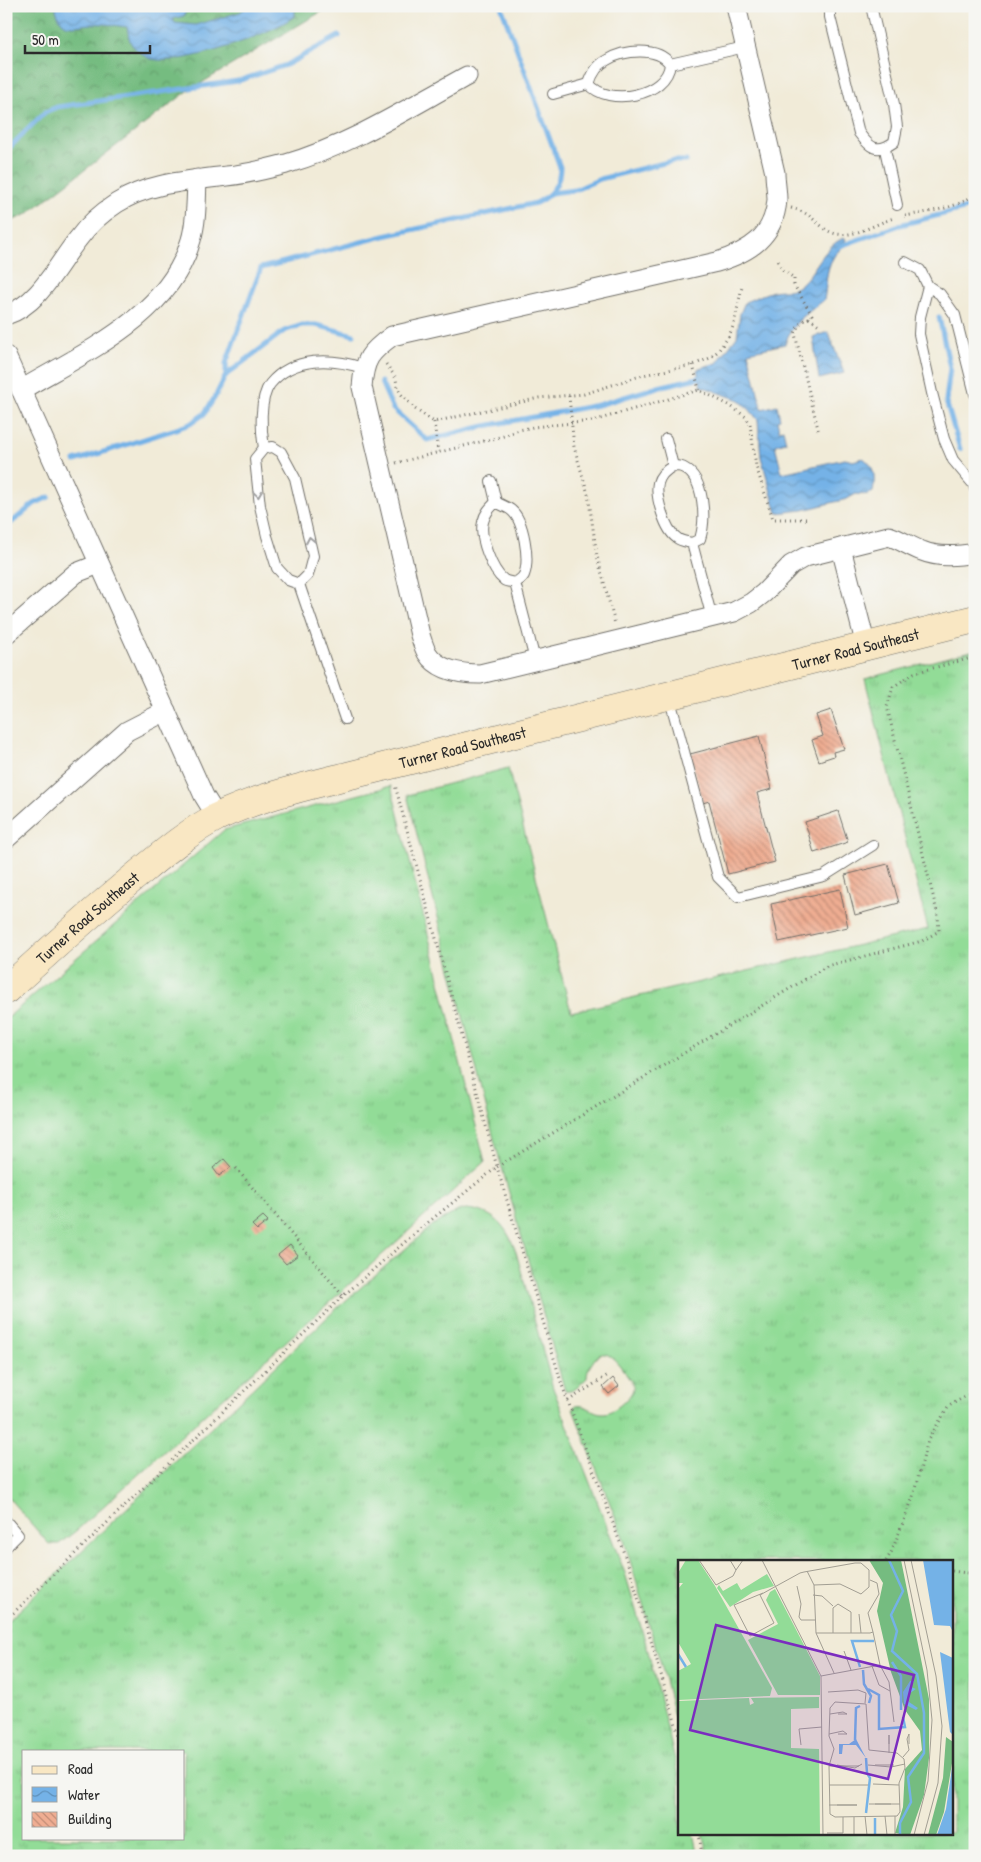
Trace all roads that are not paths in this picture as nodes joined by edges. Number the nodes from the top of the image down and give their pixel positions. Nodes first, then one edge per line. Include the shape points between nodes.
1 (736, 6) edge
2 (830, 6) edge
3 (871, 6) edge
4 (745, 47) junction
5 (670, 64) junction
6 (467, 76) dead end
7 (589, 84) junction
8 (553, 94) dead end
9 (885, 149) junction
10 (197, 179) junction
11 (898, 205) dead end
12 (905, 262) dead end
13 (928, 286) junction
14 (6, 315) edge
15 (6, 356) edge
16 (363, 368) junction
17 (21, 390) junction
18 (975, 394) edge
19 (666, 439) dead end
20 (264, 448) junction
21 (672, 466) junction
22 (491, 481) dead end
23 (974, 485) edge
24 (496, 502) junction
25 (692, 543) junction
26 (841, 548) junction
27 (975, 553) edge
28 (99, 564) junction
29 (515, 583) junction
30 (299, 584) junction
31 (712, 618) junction
32 (975, 619) edge
33 (6, 634) edge
34 (866, 646) junction
35 (535, 660) junction
36 (669, 695) junction
37 (166, 711) junction
38 (345, 719) dead end
39 (217, 817) junction
40 (6, 839) edge
41 (873, 845) dead end
42 (6, 990) edge
43 (6, 1521) edge
44 (6, 1547) edge

1 - 4 street
2 - 9 lane via 859,133 866,143 876,149
3 - 9 lane via 897,127 894,142
4 - 5 lane
4 - 16 street via 775,173 776,205 765,235 751,248 717,262 392,336 369,355
5 - 7 lane via 658,54 622,54 597,68
5 - 7 lane via 664,80 635,95 603,95
6 - 10 street via 331,148 270,168
7 - 8 lane
9 - 11 lane
10 - 14 street via 158,186 118,202 79,237 41,290 24,306
10 - 17 street via 191,240 170,283 151,306 128,326
12 - 13 lane via 920,270
13 - 18 lane via 940,294 955,315
13 - 23 lane via 919,334 932,393 944,440 953,460
15 - 17 street
16 - 20 lane via 343,362 308,362 288,370 270,385 262,408
16 - 35 street via 362,387 420,635 428,654 441,667 462,674 480,674
17 - 28 street
19 - 21 lane
20 -> 30 lane via 255,459 267,536 277,568 288,580
30 -> 20 lane via 308,575 313,556 295,478 281,452 273,447
21 - 25 lane via 664,471 658,484 660,505 665,523 677,538
21 - 25 lane via 684,468 693,475 700,491 704,528 700,539
22 - 24 lane
24 - 29 lane via 511,510 522,530 526,568 523,577
24 - 29 lane via 482,523 486,548 494,570 505,581
25 - 31 lane
26 - 27 street via 889,536 923,552 947,556
26 - 31 street via 805,557 791,565 751,603
26 - 34 street
28 - 33 street via 76,573
28 - 37 street
29 - 35 lane
30 - 38 lane
31 - 35 street
32 - 34 main road, Turner Road Southeast
34 - 36 main road, Turner Road Southeast
36 - 39 main road, Turner Road Southeast via 291,791
36 - 41 lane via 718,877 738,897 824,876
37 - 39 street via 204,796
37 - 40 street via 127,731
39 - 42 main road, Turner Road Southeast via 192,832 123,886
43 - 44 lane via 18,1535

